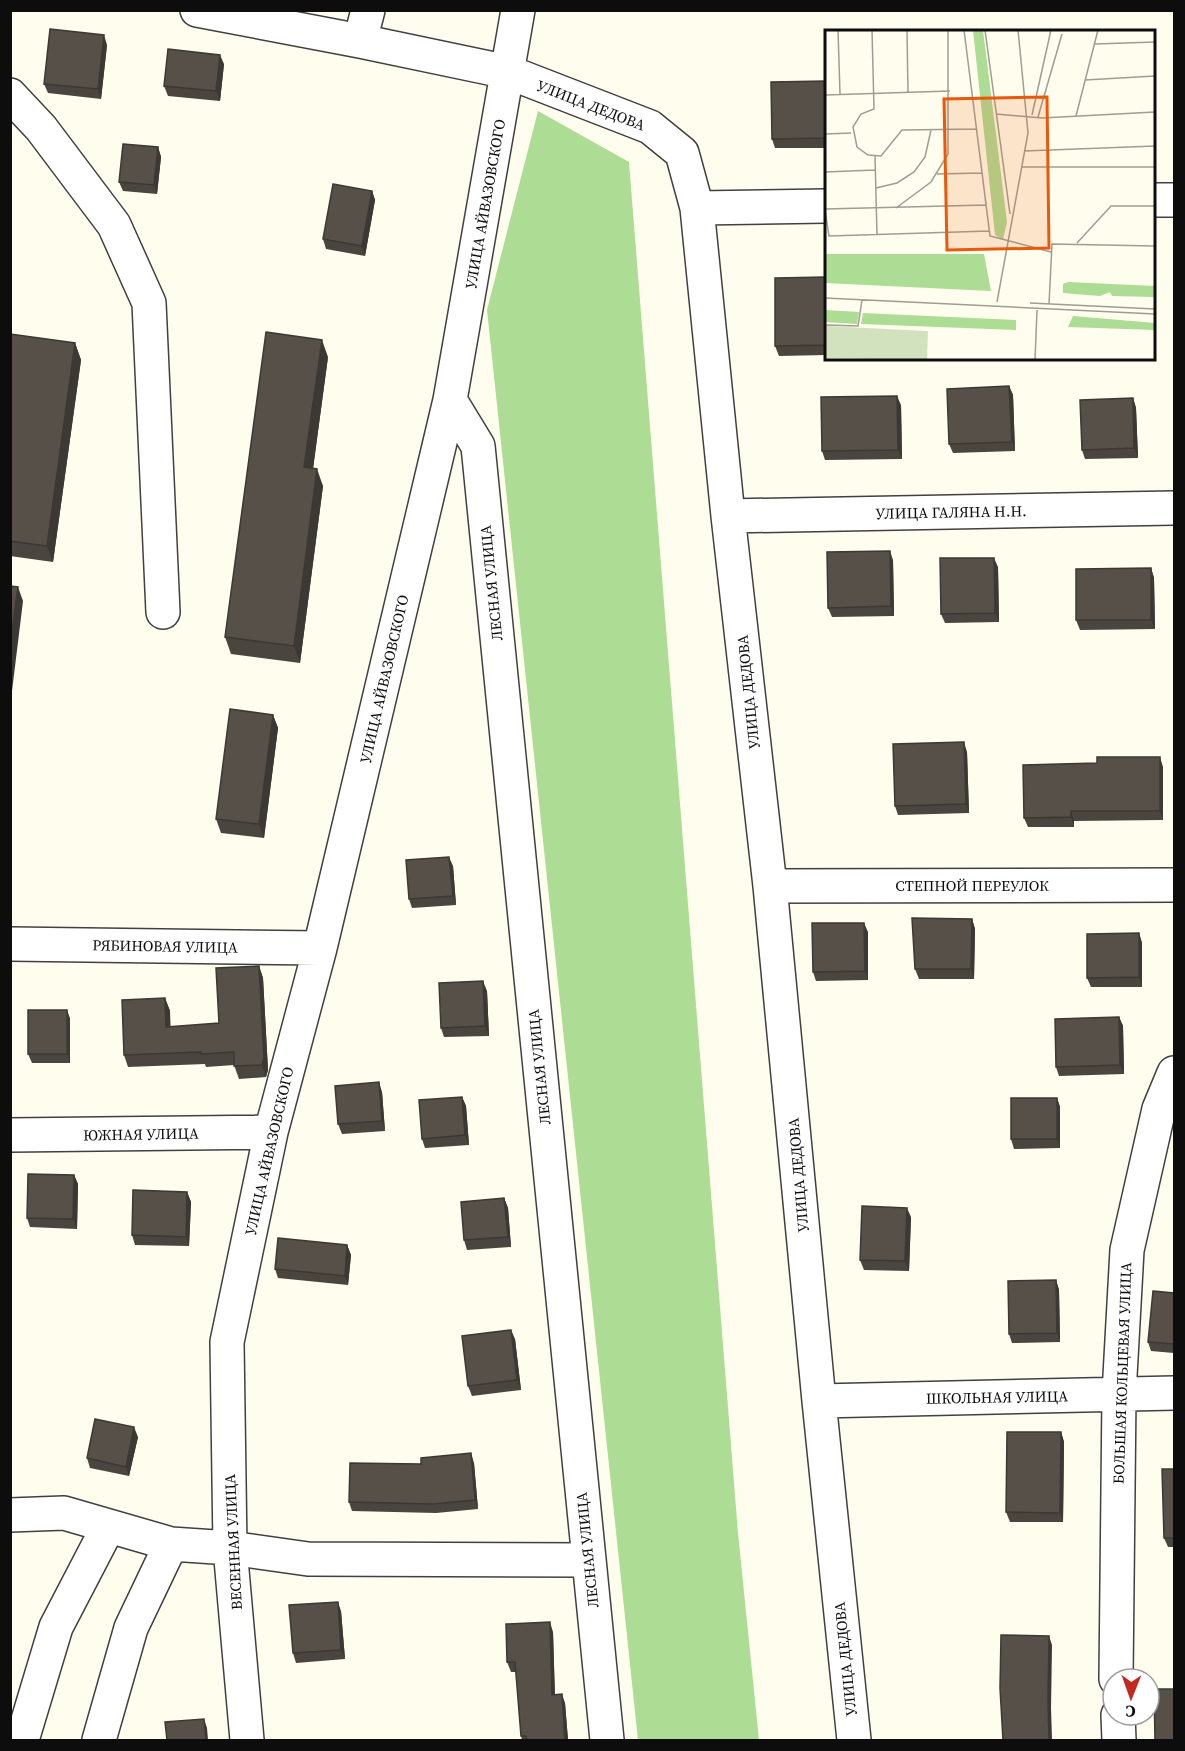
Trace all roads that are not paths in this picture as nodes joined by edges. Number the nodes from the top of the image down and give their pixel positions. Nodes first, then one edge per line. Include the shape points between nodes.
1 (197, 10) edge
2 (518, 10) edge
3 (364, 26) edge
4 (508, 72) junction
5 (10, 95) edge
6 (1155, 200) edge
7 (1174, 200) edge
8 (825, 206) edge
9 (698, 208) junction
10 (450, 400) junction
11 (1174, 508) edge
12 (728, 516) junction
13 (163, 612) dead end
14 (1174, 885) edge
15 (770, 886) junction
16 (10, 944) edge
17 (320, 948) junction
18 (1174, 1073) edge
19 (271, 1132) junction
20 (10, 1135) edge
21 (227, 1342) joint
22 (1174, 1393) edge
23 (1119, 1394) junction
24 (819, 1401) junction
25 (10, 1515) edge
26 (108, 1527) junction
27 (171, 1544) junction
28 (230, 1548) junction
29 (588, 1560) junction
30 (1116, 1667) edge
31 (22, 1740) edge
32 (99, 1740) edge
33 (247, 1740) edge
34 (607, 1740) edge
35 (854, 1740) edge

1 - 3 street, УЛИЦА ДЕДОВА
2 - 4 street, УЛИЦА АЙВАЗОВСКОГО
3 - 4 street, УЛИЦА ДЕДОВА
4 - 9 street, УЛИЦА ДЕДОВА via 650,127 682,153
4 - 10 street, УЛИЦА АЙВАЗОВСКОГО
5 - 13 street via 41,128 114,225 149,303
6 - 7 street
8 - 9 street
9 - 12 street, УЛИЦА ДЕДОВА
10 - 17 street, УЛИЦА АЙВАЗОВСКОГО
10 - 29 street, ЛЕСНАЯ УЛИЦА via 478,446
11 - 12 street, УЛИЦА ГАЛЯНА Н.Н.
12 - 15 street, УЛИЦА ДЕДОВА
14 - 15 street, СТЕПНОЙ ПЕРЕУЛОК
15 - 24 street, УЛИЦА ДЕДОВА
16 - 17 street, РЯБИНОВАЯ УЛИЦА
17 - 19 street, УЛИЦА АЙВАЗОВСКОГО
18 - 23 street, БОЛЬШАЯ КОЛЬЦЕВАЯ УЛИЦА via 1159,1108 1127,1250
19 - 20 street, ЮЖНАЯ УЛИЦА
19 - 21 street, УЛИЦА АЙВАЗОВСКОГО
21 - 28 street, ВЕСЕННАЯ УЛИЦА
22 - 23 street, ШКОЛЬНАЯ УЛИЦА
23 - 24 street, ШКОЛЬНАЯ УЛИЦА
23 - 30 street, БОЛЬШАЯ КОЛЬЦЕВАЯ УЛИЦА
24 - 35 street, УЛИЦА ДЕДОВА
25 - 26 street via 64,1513
26 - 27 street
26 - 31 street via 56,1627
27 - 28 street
27 - 32 street via 130,1628
28 - 29 street via 308,1559
28 - 33 street, ВЕСЕННАЯ УЛИЦА
29 - 34 street, ЛЕСНАЯ УЛИЦА

